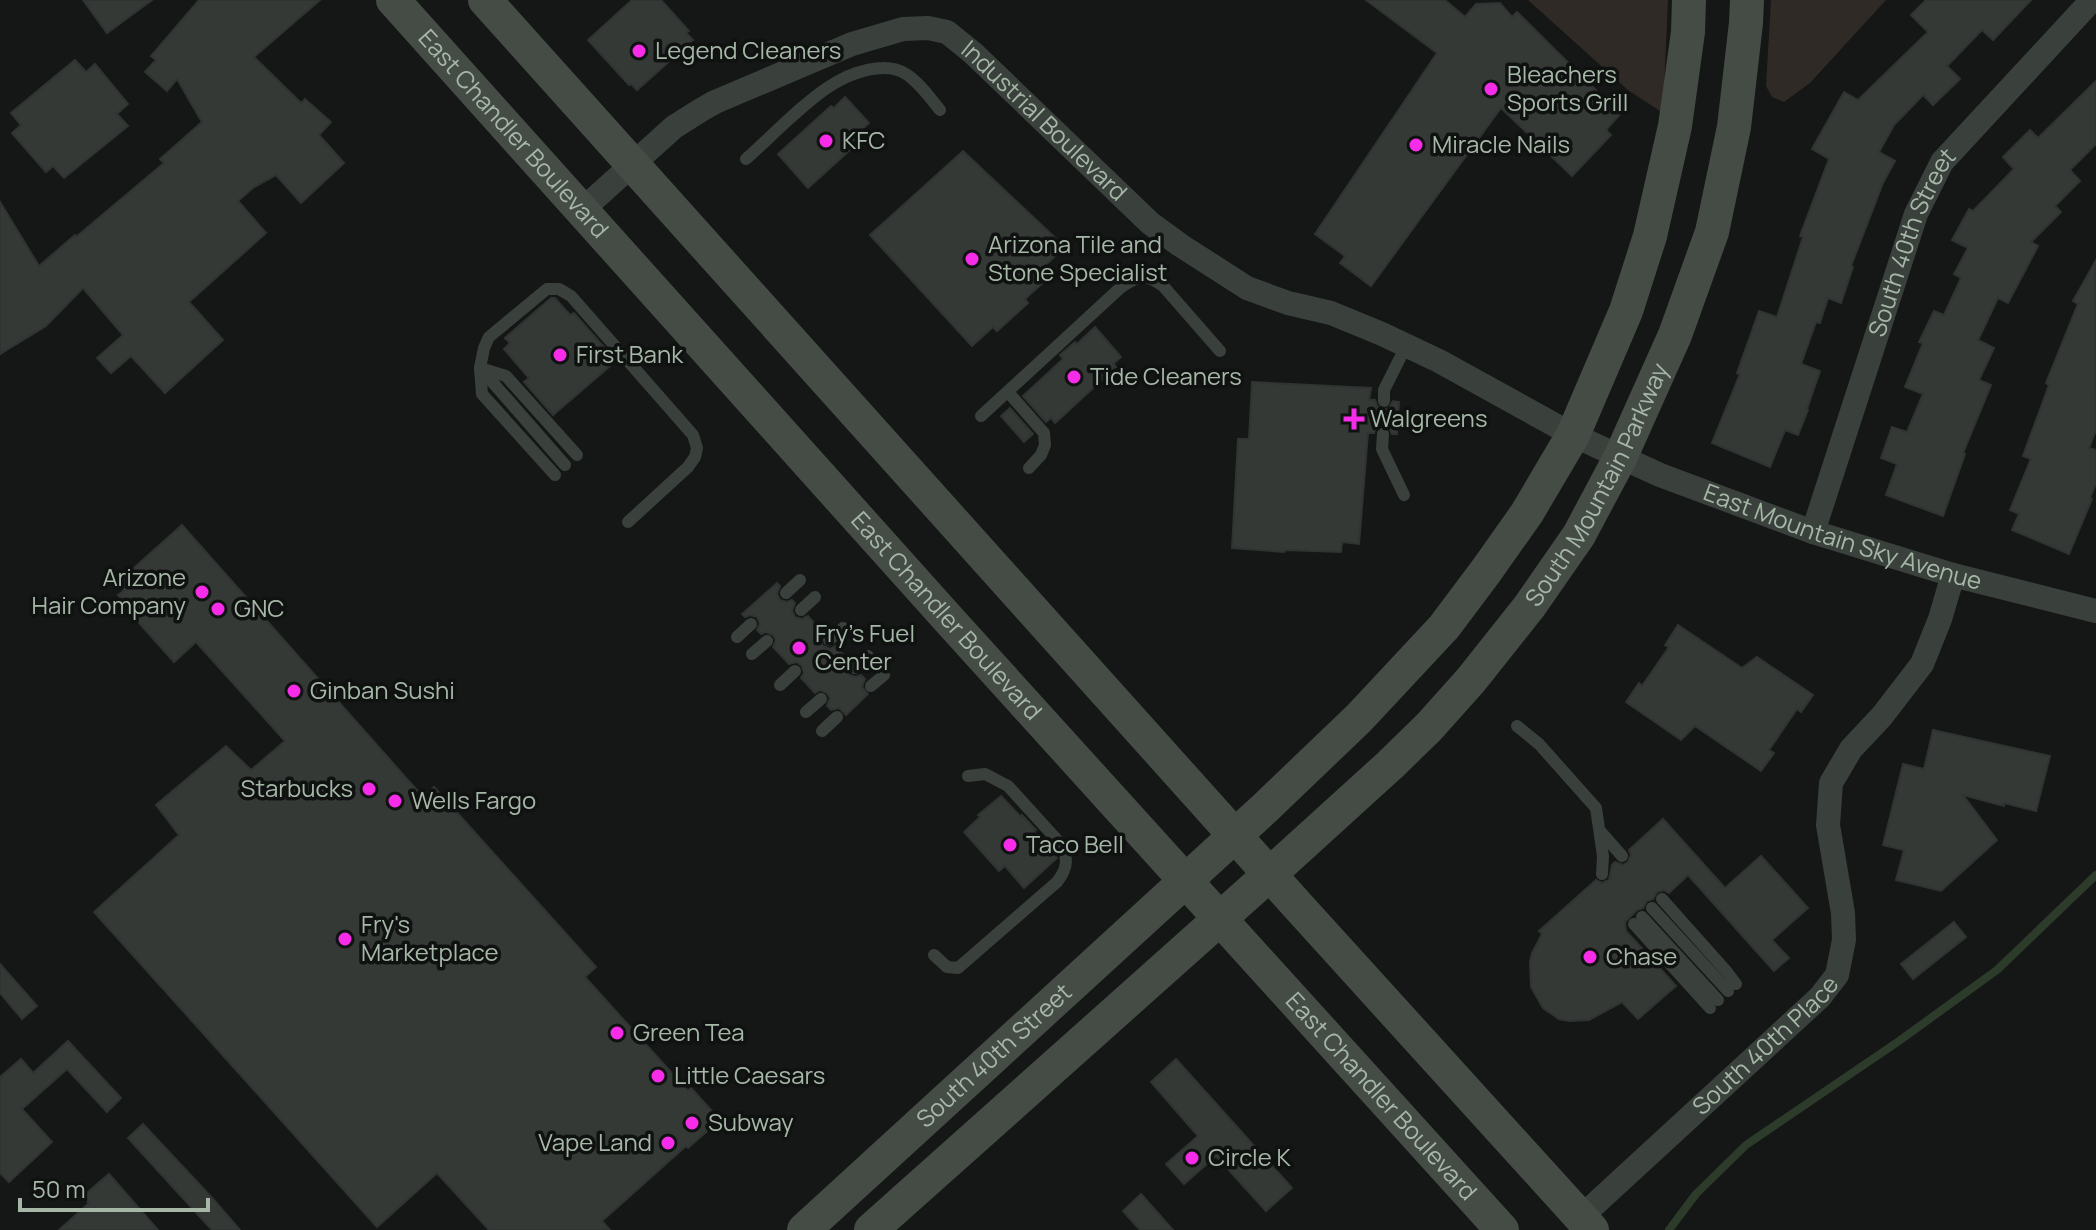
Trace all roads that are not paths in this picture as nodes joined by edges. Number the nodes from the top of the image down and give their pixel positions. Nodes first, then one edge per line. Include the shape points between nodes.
1 (393, 0) edge
2 (485, 0) edge
3 (1689, 0) edge
4 (1747, 0) edge
5 (2092, 0) edge
6 (940, 110) dead end
7 (746, 159) dead end
8 (634, 165) junction
9 (582, 210) junction
10 (1406, 346) junction
11 (1220, 351) dead end
12 (480, 368) junction
13 (1008, 392) junction
14 (1384, 401) dead end
15 (981, 416) dead end
16 (1383, 434) dead end
17 (1596, 446) junction
18 (577, 455) dead end
19 (565, 465) dead end
20 (1029, 468) dead end
21 (555, 475) dead end
22 (1404, 495) dead end
23 (628, 522) dead end
24 (1813, 532) junction
25 (1953, 575) junction
26 (800, 580) dead end
27 (786, 593) dead end
28 (815, 597) dead end
29 (801, 610) dead end
30 (2096, 611) edge
31 (751, 624) dead end
32 (843, 628) dead end
33 (737, 637) dead end
34 (829, 640) dead end
35 (767, 641) dead end
36 (752, 654) dead end
37 (868, 656) dead end
38 (855, 668) dead end
39 (795, 671) dead end
40 (884, 675) dead end
41 (780, 685) dead end
42 (871, 686) dead end
43 (821, 699) dead end
44 (806, 712) dead end
45 (837, 717) dead end
46 (1517, 726) dead end
47 (822, 731) dead end
48 (968, 776) dead end
49 (1599, 830) junction
50 (1234, 835) junction
51 (1270, 874) junction
52 (1186, 881) junction
53 (1648, 912) joint
54 (1220, 919) junction
55 (934, 955) dead end
56 (1587, 1224) edge
57 (804, 1230) edge
58 (871, 1230) edge
59 (1502, 1230) edge

1 - 9 main road, East Chandler Boulevard
2 - 8 main road
3 - 17 main road, South Mountain Parkway via 1675,126
4 - 17 main road, South Mountain Parkway via 1734,127 1712,232 1675,335
5 - 24 street, South 40th Street via 1942,162 1916,214
6 - 7 lane via 905,74 876,68 831,84
8 - 9 street, Industrial Boulevard
8 - 10 street, Industrial Boulevard via 674,127 715,102 852,44 903,29 947,32 1132,207 1192,253 1247,288 1331,313
8 - 50 main road
9 - 52 main road, East Chandler Boulevard
10 - 14 lane via 1384,390
10 - 17 street, Industrial Boulevard
11 - 13 lane via 1164,287 1143,277 1119,289
12 - 18 lane via 506,376
12 - 19 lane
12 - 21 lane via 482,394
12 - 23 lane via 489,337 547,289 571,296 693,435 697,448 688,467
13 - 15 lane
13 - 20 lane via 1044,433 1041,455
16 - 22 lane via 1382,449
17 - 24 street, East Mountain Sky Avenue
17 - 50 main road, South Mountain Parkway via 1527,513 1444,627 1359,718
17 - 51 main road, South Mountain Parkway via 1579,535 1529,607 1429,727
24 - 25 street, East Mountain Sky Avenue
25 - 30 street, East Mountain Sky Avenue
25 - 56 street, South 40th Place via 1922,664 1851,749 1831,783 1828,825 1844,940 1837,975
26 - 27 lane
28 - 29 lane
31 - 33 lane
32 - 34 lane
35 - 36 lane
37 - 38 lane
39 - 41 lane
40 - 42 lane
43 - 44 lane
45 - 47 lane
46 - 49 lane via 1596,808
48 - 55 lane via 985,774 1008,786 1059,842 1067,860 1057,882 958,968 947,967
49 - 49 lane via 1610,863
50 - 51 main road
50 - 52 main road, South Mountain Parkway
51 - 54 main road, South Mountain Parkway
51 - 56 main road
52 - 54 main road, East Chandler Boulevard
52 - 57 main road, South 40th Street
53 - 53 lane via 1723,996 1727,972
54 - 58 main road, South 40th Street
54 - 59 main road, East Chandler Boulevard

